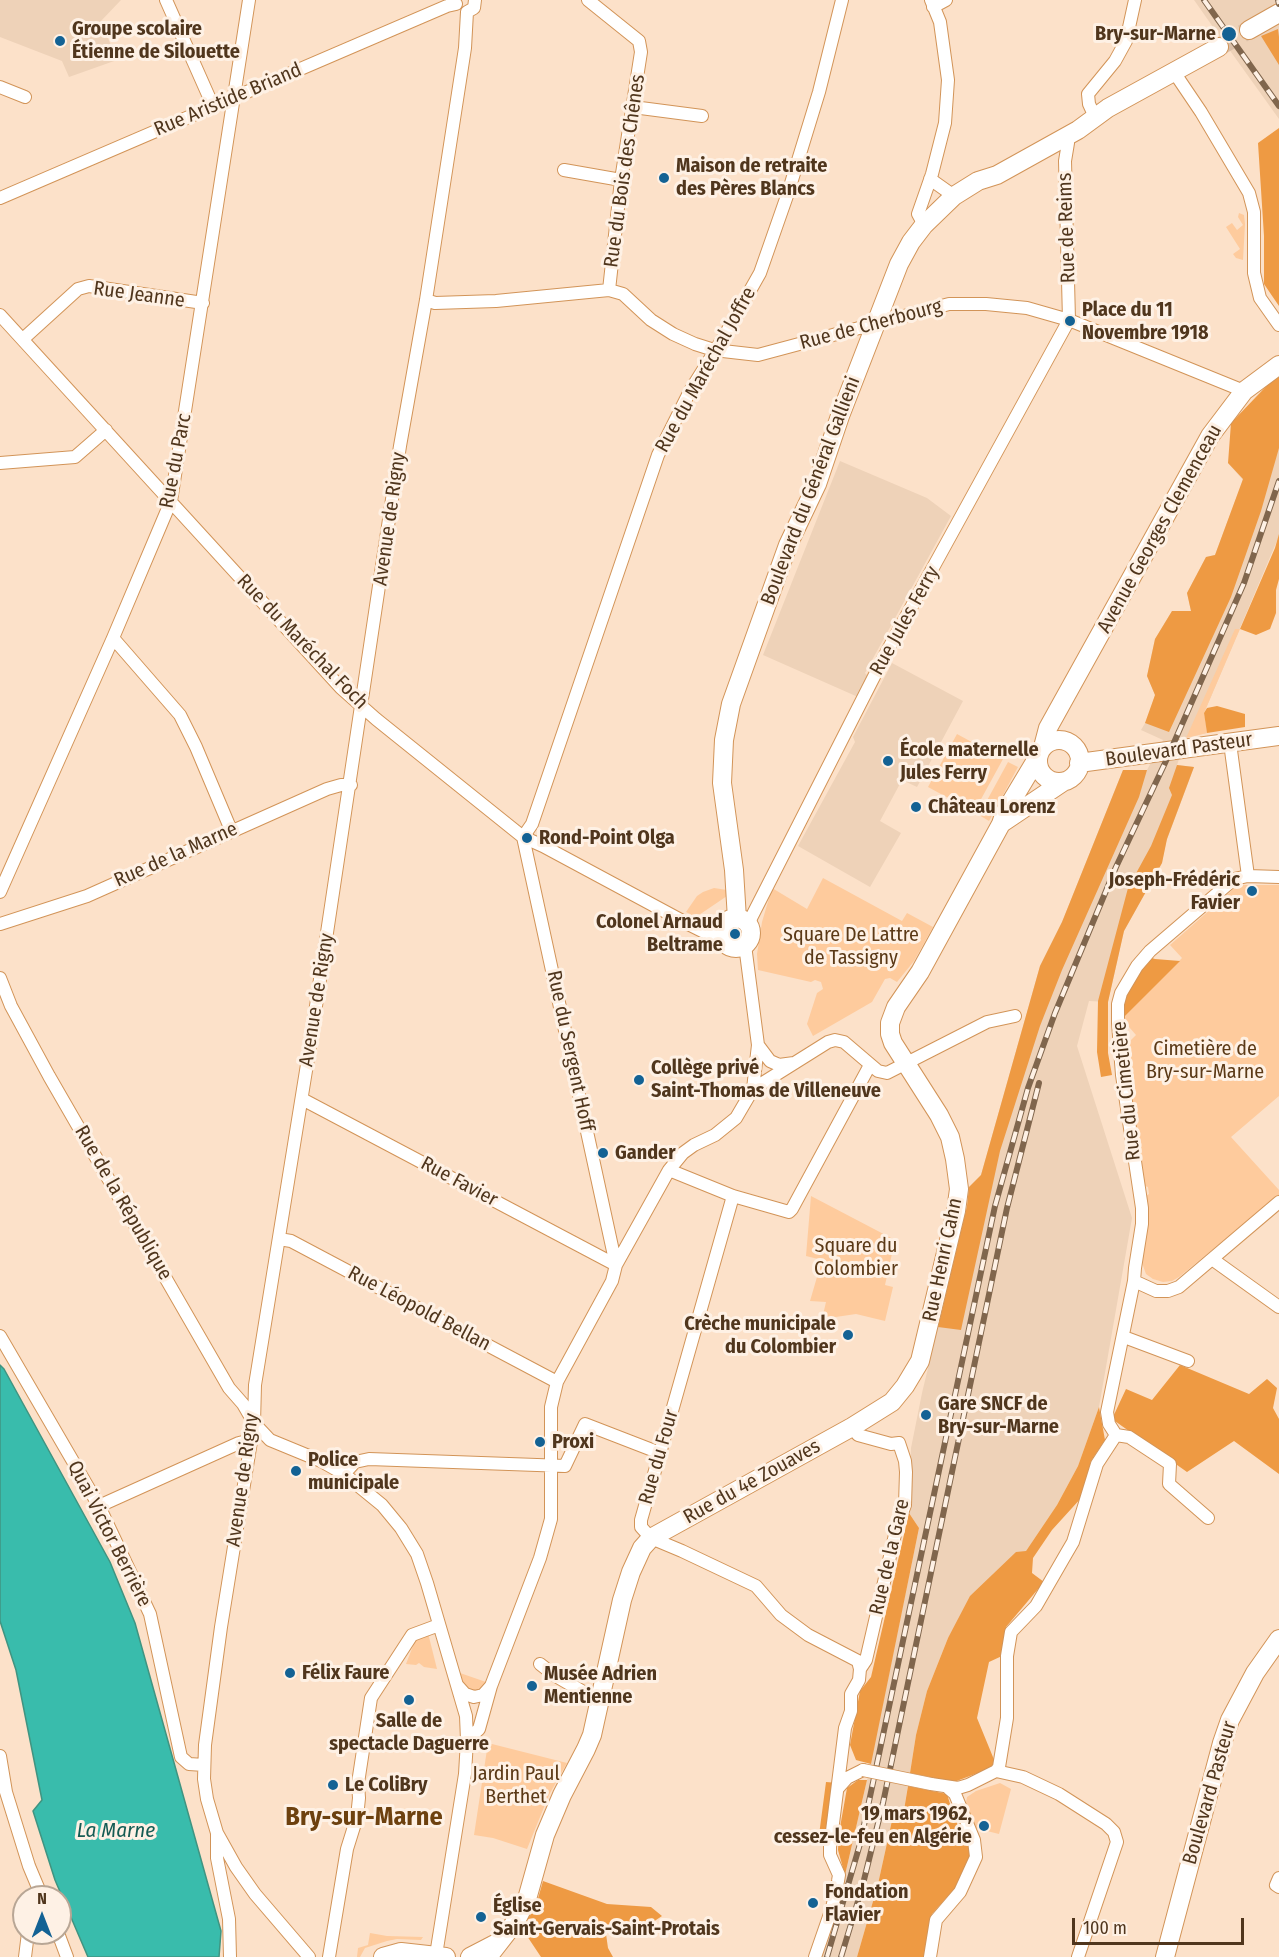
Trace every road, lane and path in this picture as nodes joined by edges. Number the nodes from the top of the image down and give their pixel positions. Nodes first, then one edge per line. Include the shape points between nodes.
1 (166, 0) edge
2 (249, 0) edge
3 (476, 0) edge
4 (588, 0) edge
5 (842, 0) edge
6 (946, 0) edge
7 (1136, 0) edge
8 (456, 2) edge
9 (932, 3) edge
10 (467, 12) junction
11 (1279, 13) edge
12 (1249, 30) tunnel mouth
13 (1219, 47) tunnel mouth
14 (1174, 72) junction
15 (0, 87) edge
16 (25, 97) dead end
17 (235, 97) junction
18 (213, 106) junction
19 (633, 107) junction
20 (702, 116) dead end
21 (1095, 117) junction
22 (1062, 143) junction
23 (564, 171) dead end
24 (930, 179) junction
25 (621, 180) junction
26 (954, 196) junction
27 (0, 198) edge
28 (924, 225) junction
29 (609, 290) junction
30 (426, 300) junction
31 (202, 303) junction
32 (0, 315) edge
33 (1069, 320) junction
34 (875, 323) junction
35 (1279, 325) edge
36 (23, 339) junction
37 (714, 350) junction
38 (1279, 365) edge
39 (1244, 391) junction
40 (106, 430) junction
41 (0, 463) edge
42 (171, 501) junction
43 (113, 638) junction
44 (362, 707) junction
45 (1060, 709) junction
46 (1278, 733) edge
47 (1065, 741) junction
48 (1230, 743) junction
49 (1040, 752) junction
50 (1080, 763) junction
51 (1063, 782) junction
52 (351, 785) junction
53 (1001, 824) junction
54 (231, 830) junction
55 (523, 837) junction
56 (1248, 876) junction
57 (1279, 877) edge
58 (0, 892) edge
59 (742, 921) junction
60 (0, 924) edge
61 (721, 934) junction
62 (745, 945) junction
63 (0, 978) edge
64 (1016, 1016) dead end
65 (758, 1045) junction
66 (795, 1063) junction
67 (906, 1063) junction
68 (870, 1065) junction
69 (753, 1089) junction
70 (302, 1099) junction
71 (669, 1170) junction
72 (733, 1196) junction
73 (1279, 1202) edge
74 (279, 1239) junction
75 (1212, 1259) junction
76 (616, 1265) junction
77 (1134, 1281) junction
78 (1279, 1307) edge
79 (0, 1336) edge
80 (1124, 1337) junction
81 (1188, 1361) dead end
82 (557, 1382) junction
83 (254, 1423) junction
84 (852, 1427) junction
85 (1116, 1435) junction
86 (251, 1440) junction
87 (660, 1453) junction
88 (552, 1466) junction
89 (344, 1474) junction
90 (99, 1506) junction
91 (1208, 1518) dead end
92 (651, 1538) junction
93 (439, 1625) junction
94 (1279, 1639) edge
95 (540, 1664) dead end
96 (860, 1669) junction
97 (456, 1684) junction
98 (490, 1686) junction
99 (600, 1701) junction
100 (467, 1740) junction
101 (0, 1756) edge
102 (842, 1758) junction
103 (204, 1765) junction
104 (863, 1770) junction
105 (996, 1771) junction
106 (838, 1788) junction
107 (954, 1790) junction
108 (217, 1833) junction
109 (34, 1877) junction
110 (1279, 1878) edge
111 (33, 1885) edge
112 (37, 1885) edge
113 (1279, 1887) edge
114 (484, 1953) edge
115 (439, 1956) edge
116 (230, 1957) edge
117 (309, 1957) edge
118 (328, 1957) edge
119 (383, 1957) edge
120 (815, 1957) edge
121 (930, 1957) edge
122 (1078, 1957) edge
123 (1165, 1957) edge

1 - 18 street
2 - 17 street, Rue du Parc
3 - 10 street via 474,8
4 - 19 street, Rue du Bois des Chênes via 639,41 642,52
5 - 37 street, Rue du Maréchal Joffre via 819,92 760,273
6 - 9 street
7 - 21 street via 1126,41 1088,94
8 - 10 street via 460,10
8 - 17 street, Rue Aristide Briand
9 - 24 street via 940,22 948,80 945,123
10 - 30 street, Avenue de Rigny via 465,48
11 - 12 main road
13 - 14 main road, Boulevard du Général Gallieni
14 - 21 main road, Boulevard du Général Gallieni
14 - 35 street via 1249,193 1254,212 1254,273 1260,298
15 - 16 street
17 - 18 street, Rue Aristide Briand
17 - 31 street, Rue du Parc
18 - 27 street, Rue Aristide Briand
19 - 20 street
19 - 25 street, Rue du Bois des Chênes
21 - 22 main road, Boulevard du Général Gallieni
22 - 26 main road, Boulevard du Général Gallieni
22 - 33 street, Rue de Reims
23 - 25 street
24 - 26 street
24 - 28 street via 918,214
25 - 29 street, Rue du Bois des Chênes
26 - 28 main road, Boulevard du Général Gallieni
28 - 34 main road, Boulevard du Général Gallieni via 899,264
29 - 30 street, Rue du Bois des Chênes via 496,301
29 - 37 street, Rue de Cherbourg via 623,294 673,334
30 - 44 street, Avenue de Rigny via 400,446
31 - 36 street, Rue Jeanne via 88,286 78,289
31 - 42 street, Rue du Parc
32 - 36 street, Rue du Maréchal Foch
33 - 34 street, Rue de Cherbourg via 1027,308 949,304
33 - 39 street, Rue de Cherbourg
33 - 59 street, Rue Jules Ferry
34 - 37 street, Rue de Cherbourg via 758,355
34 - 59 main road, Boulevard du Général Gallieni via 731,704 722,783
36 - 40 street, Rue du Maréchal Foch
37 - 55 street, Rue du Maréchal Joffre via 658,455 536,813
38 - 39 main road, Avenue Georges Clemenceau
39 - 45 main road, Avenue Georges Clemenceau via 1210,436
40 - 41 street via 75,457
40 - 42 street, Rue du Maréchal Foch
42 - 43 street, Rue du Parc
42 - 44 street, Rue du Maréchal Foch
43 - 54 street via 180,715
43 - 58 street, Rue du Parc
44 - 52 street, Avenue de Rigny
44 - 55 street, Rue du Maréchal Foch
45 - 47 main road via 1060,729
45 - 49 main road, Avenue Georges Clemenceau
46 - 48 main road, Boulevard Pasteur
47 - 49 main road via 1053,741
47 - 50 main road via 1076,750
48 - 50 main road, Boulevard Pasteur
48 - 56 street
49 - 51 main road via 1038,764 1044,776
49 - 53 main road, Avenue Georges Clemenceau
50 - 51 main road via 1074,775
51 - 53 main road
52 - 54 street, Rue de la Marne via 327,789
52 - 70 street, Avenue de Rigny
53 - 67 main road, Rue Henri Cahn via 920,972 892,1015 890,1034
54 - 60 street, Rue de la Marne via 87,896
55 - 61 street, Rue du Maréchal Foch via 704,932
55 - 76 street, Rue du Sergent Hoff
56 - 57 street
56 - 77 street, Rue du Cimetière via 1234,879 1150,951 1137,966 1118,1004 1122,1075 1142,1208
59 - 61 main road via 732,919 724,924
59 - 62 main road via 750,928
61 - 62 main road via 731,947
62 - 65 street
63 - 83 street, Rue de la République via 49,1076 229,1388
64 - 67 street via 987,1022
65 - 66 street via 778,1065
65 - 69 street
66 - 68 street via 835,1040 844,1042
66 - 69 street
67 - 68 street via 887,1072
67 - 84 main road, Rue Henri Cahn via 950,1137 959,1189 956,1211 924,1347 913,1374 892,1402
68 - 72 street via 790,1211 785,1213
69 - 71 street via 736,1118 683,1153
70 - 74 street, Avenue de Rigny
70 - 76 street, Rue Favier
71 - 72 street
71 - 76 street
72 - 87 street, Rue du Four
73 - 75 street
74 - 82 street, Rue Léopold Bellan via 291,1241
74 - 83 street, Avenue de Rigny via 255,1384
75 - 77 street via 1179,1287 1168,1291 1156,1291
75 - 78 street
76 - 82 street via 612,1281
77 - 80 street, Rue du Cimetière
79 - 90 street, Quai Victor Berrière
80 - 81 street
80 - 85 street, Rue du Cimetière via 1107,1412
82 - 88 street via 551,1407
83 - 86 street, Avenue de Rigny
83 - 89 street, Rue de la République via 270,1440
84 - 92 main road, Rue du 4e Zouaves
84 - 96 street, Rue de la Gare via 858,1435 899,1443 905,1461 905,1505 866,1660
85 - 91 street via 1129,1437 1170,1464 1169,1484
85 - 105 street via 1096,1464 1073,1542 1036,1606 1011,1632 1007,1656 1008,1718
86 - 90 street
86 - 103 street, Avenue de Rigny
87 - 88 street via 585,1424 566,1466
87 - 92 street, Rue du Four via 641,1520 641,1527
88 - 89 street via 369,1460 355,1462
88 - 98 street via 550,1519 543,1548
89 - 93 street, Rue de la République via 382,1504 401,1528 417,1554
90 - 103 street, Quai Victor Berrière via 150,1614 180,1756 189,1764
92 - 96 street via 756,1586 781,1615 808,1635 858,1661
92 - 99 main road via 642,1548 622,1600
93 - 97 street, Rue de la République
93 - 118 street via 412,1635 371,1698 357,1816
94 - 123 main road, Boulevard Pasteur via 1230,1720
95 - 99 street
96 - 102 street, Rue de la Gare via 851,1694
97 - 98 street via 474,1697 483,1695
97 - 100 street, Rue de la République via 466,1716
98 - 100 street via 479,1729
99 - 114 main road via 586,1749 540,1850 527,1899 516,1921
100 - 115 street, Rue de la République
101 - 109 street via 6,1791
102 - 104 street
102 - 106 street, Rue de la Gare
103 - 108 street, Avenue de Rigny via 207,1799
104 - 106 street
104 - 107 street, bridge
105 - 107 street
105 - 122 street via 1041,1784 1114,1832 1118,1842
106 - 120 street, Rue de la Gare via 830,1855 839,1875
107 - 121 street via 974,1840 976,1857 960,1892 936,1920
108 - 116 street
108 - 117 street, Avenue de Rigny via 255,1894
109 - 111 street
109 - 112 street
110 - 113 street
115 - 119 main road via 401,1952

